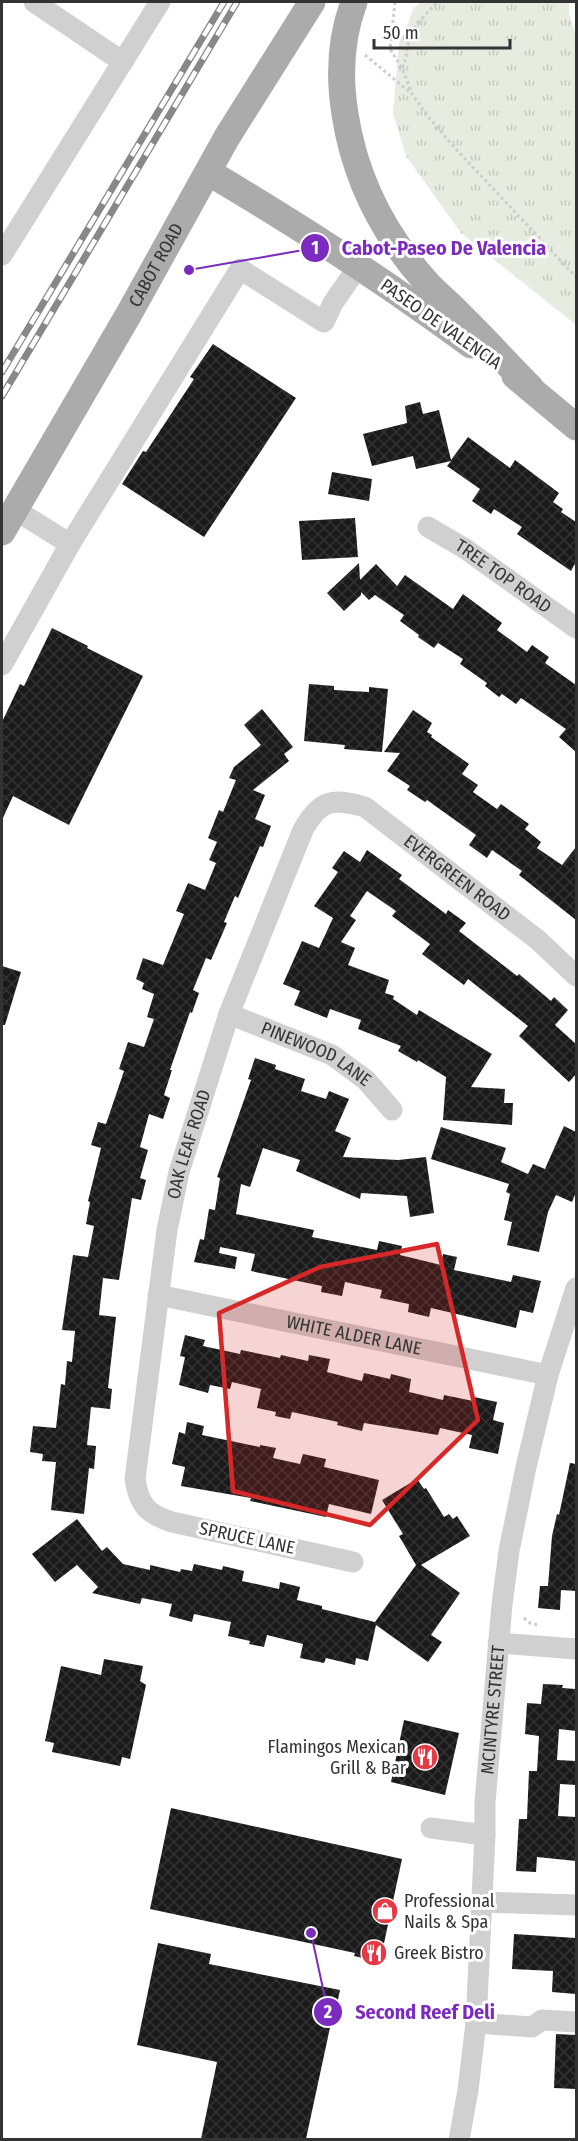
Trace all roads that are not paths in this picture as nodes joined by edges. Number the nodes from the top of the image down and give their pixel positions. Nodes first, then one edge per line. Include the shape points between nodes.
1 (34, 2) edge
2 (160, 2) edge
3 (312, 2) edge
4 (354, 2) edge
5 (123, 62) junction
6 (208, 172) junction
7 (2, 255) edge
8 (358, 267) junction
9 (530, 387) junction
10 (576, 427) edge
11 (8, 520) edge
12 (428, 527) dead end
13 (70, 544) junction
14 (576, 628) edge
15 (2, 666) edge
16 (326, 802) joint
17 (576, 976) edge
18 (229, 1014) junction
19 (392, 1110) dead end
20 (576, 1288) edge
21 (158, 1295) junction
22 (548, 1375) junction
23 (144, 1507) joint
24 (352, 1562) dead end
25 (498, 1643) junction
26 (576, 1649) edge
27 (430, 1828) dead end
28 (485, 1835) junction
29 (481, 1902) junction
30 (576, 1905) edge
31 (576, 2022) edge
32 (476, 2023) junction
33 (459, 2139) edge

1 - 5 street
2 - 5 street
3 - 6 main road, CABOT ROAD
4 - 9 main road via 341,63 348,136 360,178 400,250 429,285
5 - 7 street
6 - 8 main road, PASEO DE VALENCIA
6 - 11 main road, CABOT ROAD
8 - 9 main road, PASEO DE VALENCIA
8 - 13 street via 324,322 240,269
9 - 10 main road, PASEO DE VALENCIA
11 - 13 street
12 - 14 street, TREE TOP ROAD
13 - 15 street
16 - 17 street, EVERGREEN ROAD via 344,801 365,807 538,940
16 - 18 street, OAK LEAF ROAD via 311,815 303,830
18 - 19 street, PINEWOOD LANE via 332,1056 366,1080
18 - 21 street, OAK LEAF ROAD via 179,1172
20 - 22 street, MCINTYRE STREET
21 - 22 street, WHITE ALDER LANE
21 - 23 street, OAK LEAF ROAD via 135,1479
22 - 25 street, MCINTYRE STREET via 509,1551
23 - 24 street, SPRUCE LANE via 172,1522
25 - 26 street
25 - 28 street, MCINTYRE STREET
27 - 28 street
28 - 29 street, MCINTYRE STREET
29 - 30 street
29 - 32 street, MCINTYRE STREET
31 - 32 street via 542,2020 532,2027
32 - 33 street, MCINTYRE STREET

